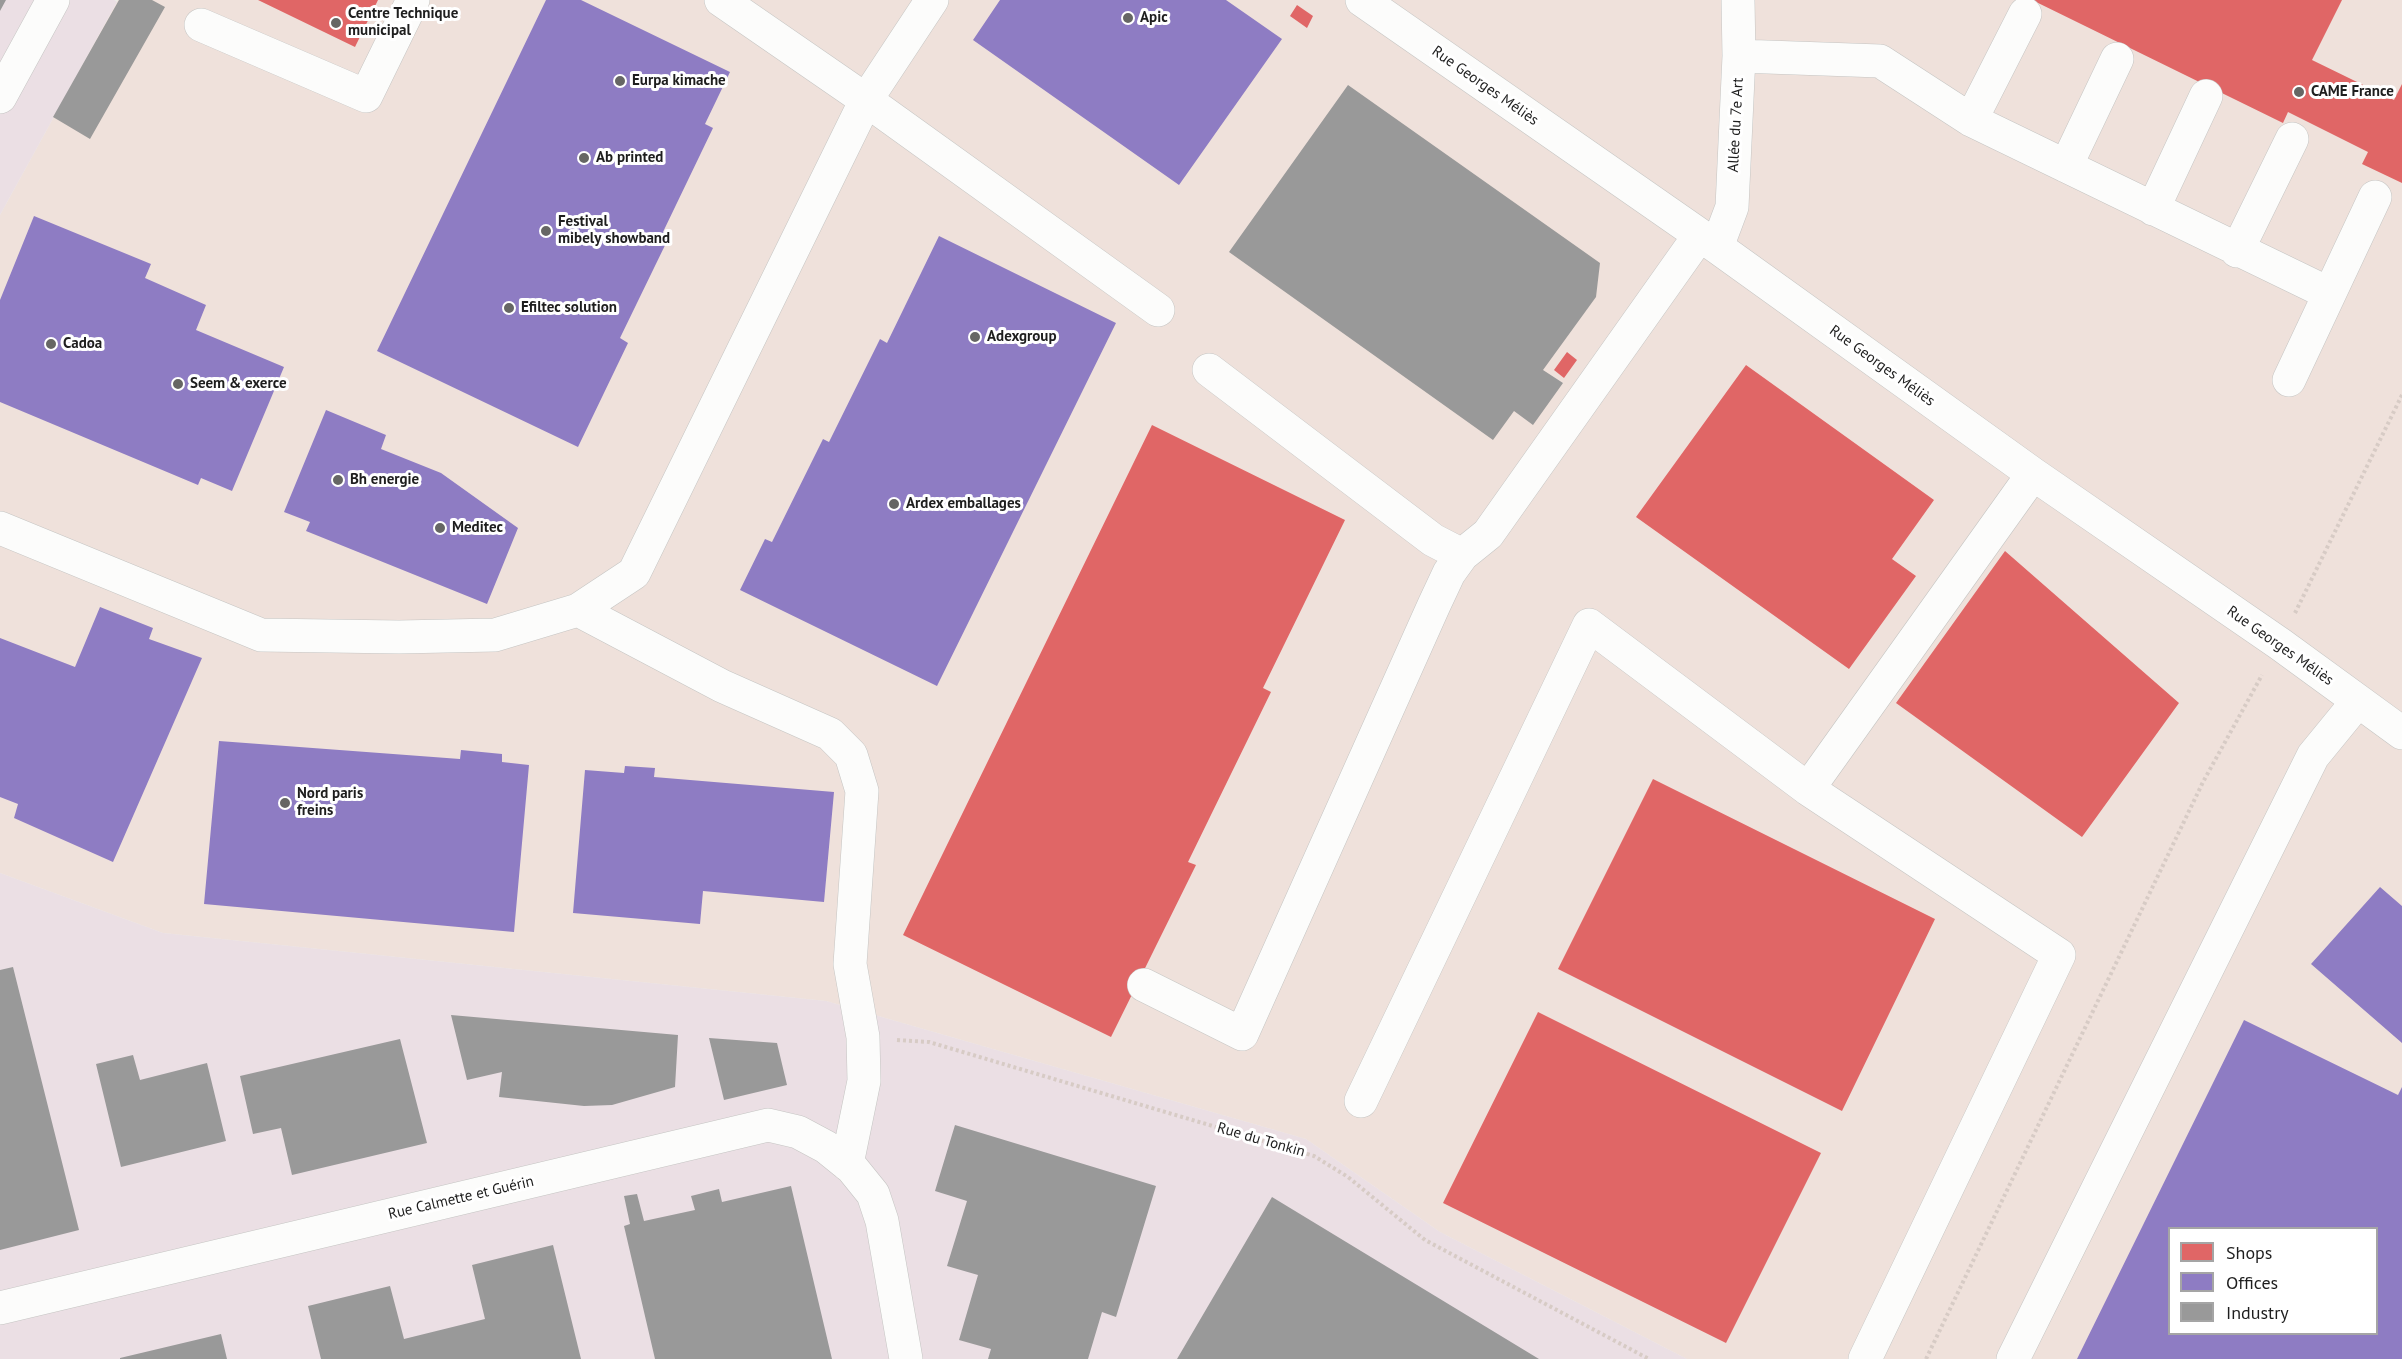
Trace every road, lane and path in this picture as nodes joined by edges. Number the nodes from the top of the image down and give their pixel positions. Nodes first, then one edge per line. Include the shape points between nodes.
1 (53, 0) edge
2 (413, 0) edge
3 (721, 0) edge
4 (932, 0) edge
5 (1362, 0) edge
6 (1738, 0) edge
7 (2025, 14) dead end
8 (201, 25) dead end
9 (1739, 56) junction
10 (2117, 59) dead end
11 (2206, 96) dead end
12 (0, 97) edge
13 (866, 100) junction
14 (1971, 120) junction
15 (2292, 139) dead end
16 (2066, 166) junction
17 (2375, 197) dead end
18 (2153, 209) junction
19 (1708, 242) junction
20 (2237, 251) junction
21 (2328, 293) junction
22 (1158, 309) dead end
23 (1209, 370) dead end
24 (2289, 380) dead end
25 (2402, 395) edge
26 (2033, 474) junction
27 (0, 528) edge
28 (1462, 555) junction
29 (578, 610) junction
30 (2280, 644) junction
31 (2358, 701) junction
32 (2402, 733) edge
33 (1808, 789) junction
34 (1144, 985) dead end
35 (863, 1037) junction
36 (1361, 1101) dead end
37 (847, 1164) junction
38 (0, 1308) edge
39 (906, 1359) edge
40 (1649, 1359) edge
41 (1865, 1359) edge
42 (1926, 1359) edge
43 (2013, 1359) edge

1 - 12 street
2 - 8 street via 366,96
3 - 13 street
4 - 13 street
5 - 19 street, Rue Georges Méliès
6 - 9 street, Allée du 7e Art
7 - 14 street
9 - 14 street via 1880,61
9 - 19 street, Allée du 7e Art via 1732,207
10 - 16 street
11 - 18 street
13 - 22 street
13 - 29 street via 634,573
14 - 16 street
15 - 20 street
16 - 18 street
17 - 21 street
18 - 20 street
19 - 26 street, Rue Georges Méliès
19 - 28 street, Allée du 7e Art via 1488,534
20 - 21 street
21 - 24 street
23 - 28 street via 1434,540
25 - 30 path
26 - 30 street, Rue Georges Méliès
26 - 33 street
27 - 29 street via 261,635 495,635
28 - 34 street, Allée du 7e Art via 1434,605 1242,1034
29 - 35 street via 722,686 830,734 851,755 862,791 850,964
30 - 31 street, Rue Georges Méliès
30 - 42 path via 2203,782
31 - 32 street, Rue Georges Méliès
31 - 43 street via 2313,756
33 - 36 street via 1590,625
33 - 41 street via 2059,955
35 - 37 street via 864,1081
35 - 40 path, Rue du Tonkin via 929,1042 1314,1156 1348,1177 1425,1240
37 - 38 street, Rue Calmette et Guérin via 798,1132 768,1125
37 - 39 street, Rue Calmette et Guérin via 873,1194 882,1221

